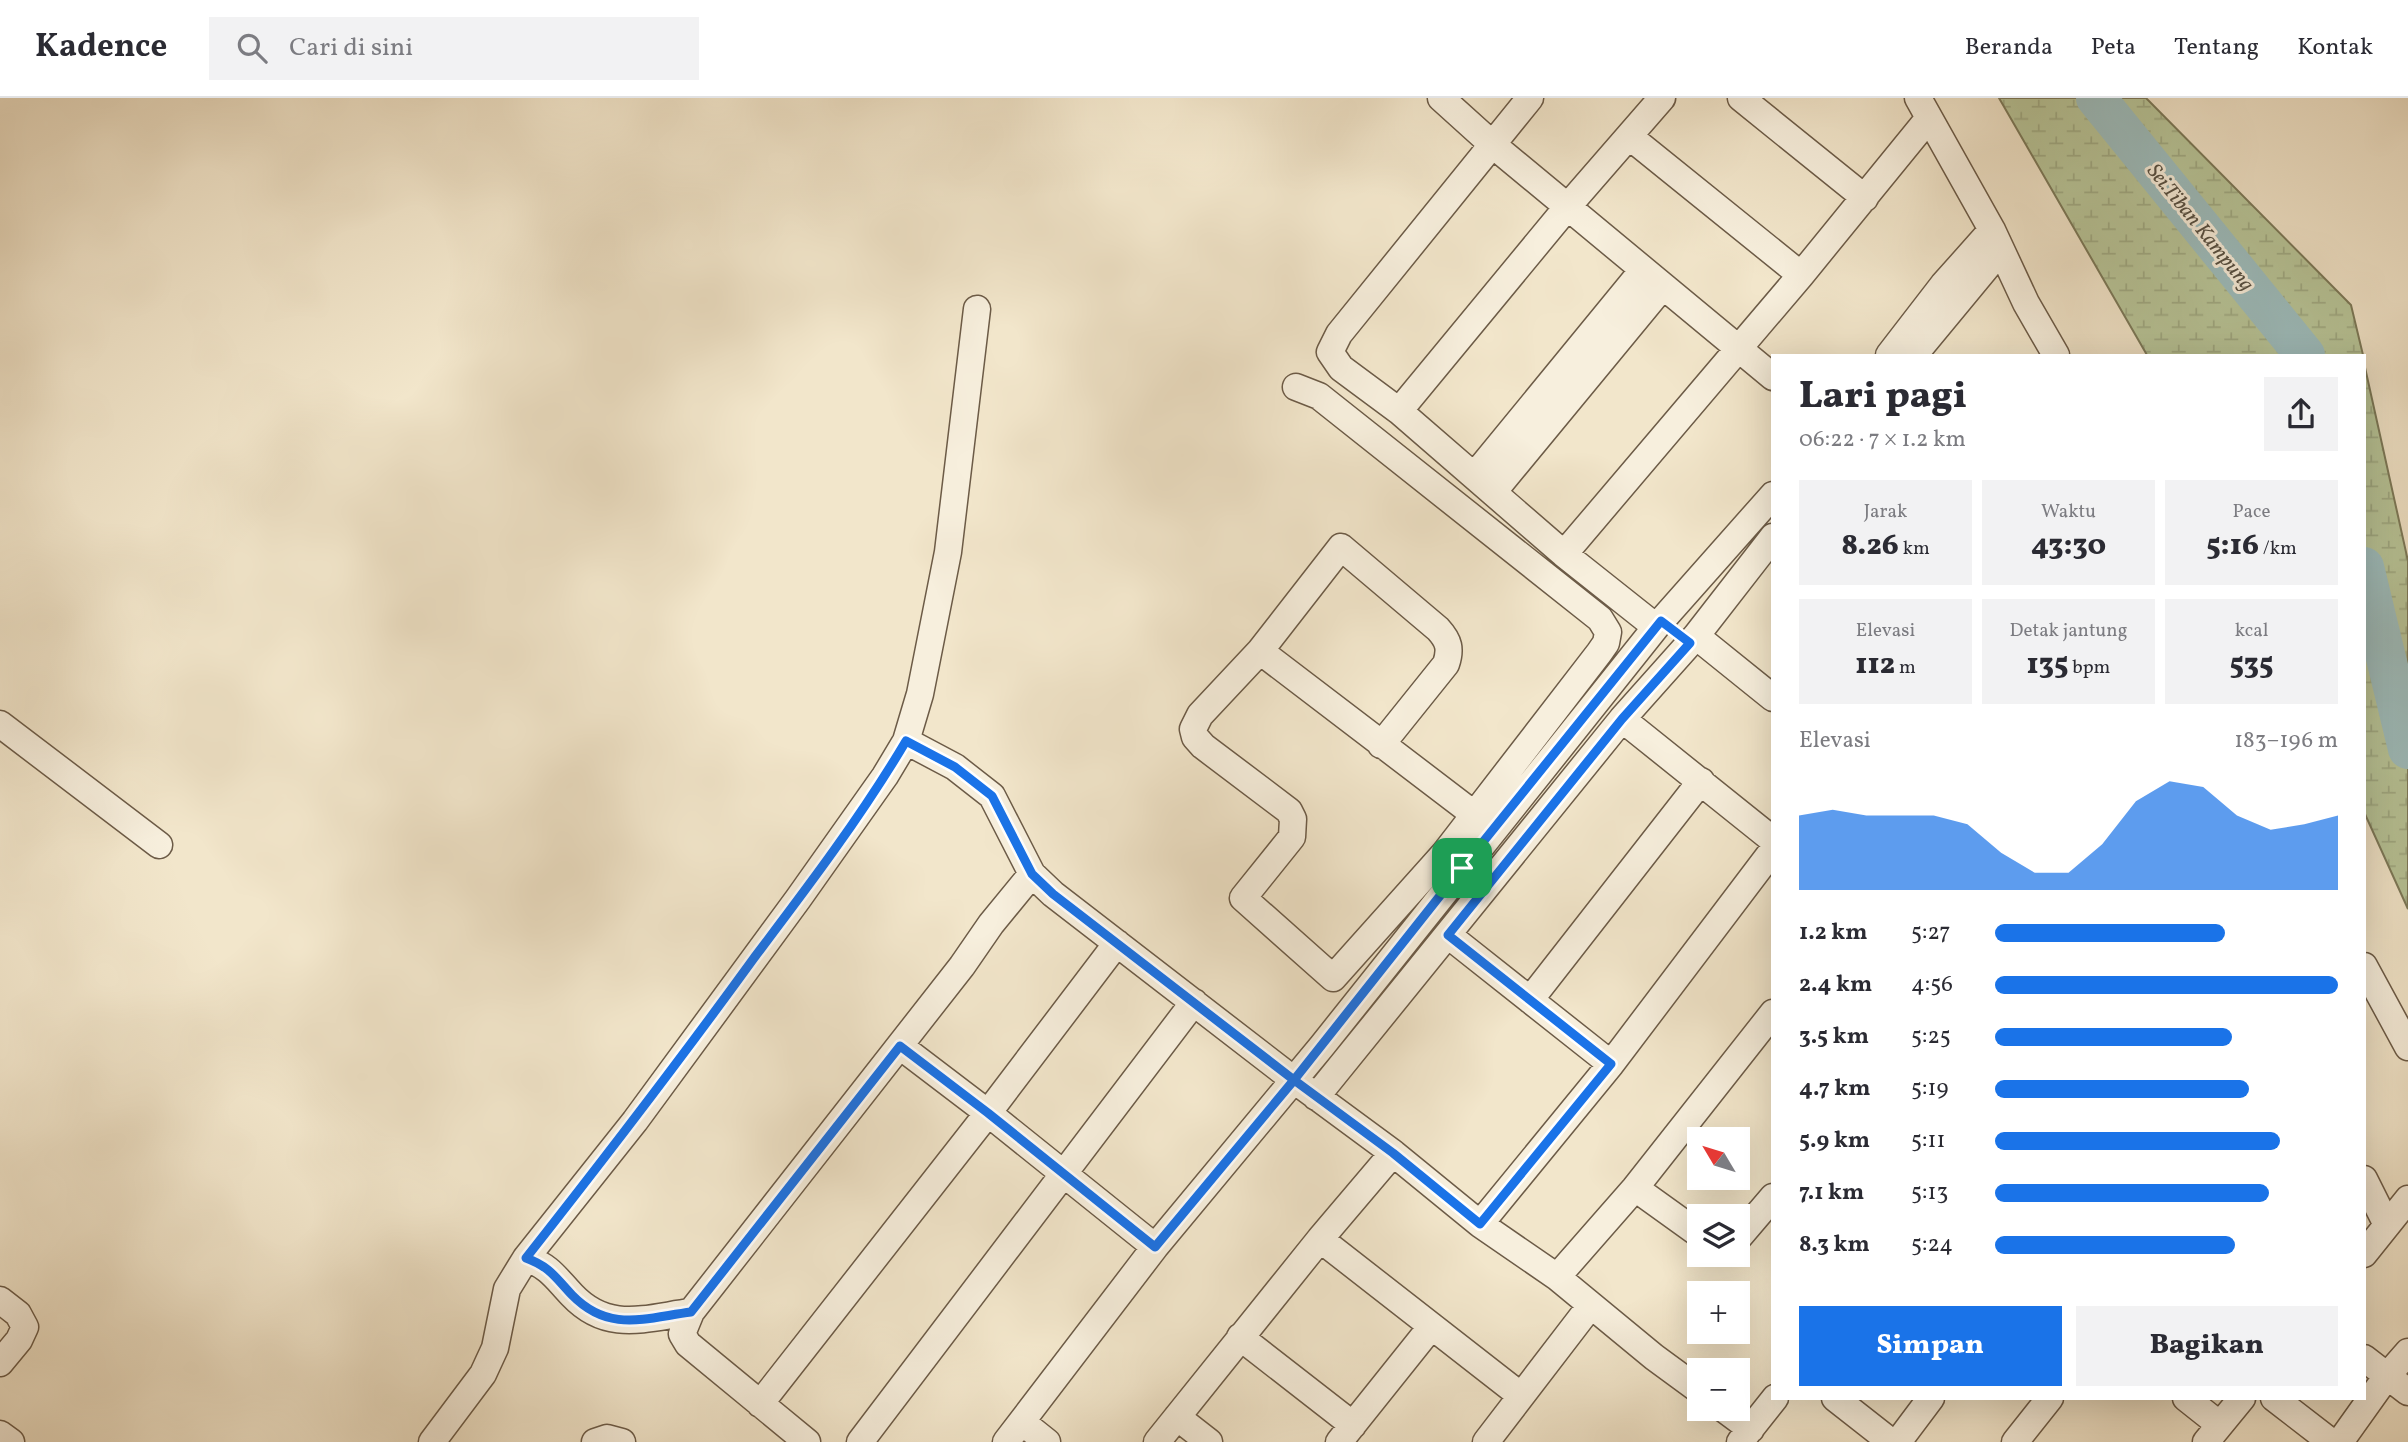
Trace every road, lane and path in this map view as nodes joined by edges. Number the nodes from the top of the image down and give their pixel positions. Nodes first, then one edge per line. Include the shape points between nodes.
1 (1441, 98) edge
2 (1530, 98) edge
3 (1662, 98) edge
4 (1741, 98) edge
5 (1924, 108) edge
6 (1630, 137) junction
7 (1493, 145) junction
8 (1865, 198) junction
9 (1569, 205) junction
10 (1996, 241) junction
11 (1801, 275) junction
12 (1653, 278) junction
13 (976, 309) dead end
14 (1738, 348) junction
15 (1926, 350) edge
16 (1890, 354) edge
17 (2055, 354) edge
18 (1771, 375) edge
19 (1296, 387) dead end
20 (1399, 411) junction
21 (1484, 483) junction
22 (1771, 497) edge
23 (1771, 540) edge
24 (1564, 554) junction
25 (1658, 624) junction
26 (1693, 639) junction
27 (1260, 651) junction
28 (1771, 697) edge
29 (1622, 719) junction
30 (0, 724) edge
31 (906, 741) junction
32 (1381, 745) junction
33 (1701, 781) junction
34 (1475, 815) junction
35 (1771, 838) edge
36 (159, 845) dead end
37 (1771, 853) edge
38 (1453, 861) junction
39 (1032, 874) junction
40 (1448, 935) junction
41 (1116, 943) junction
42 (2366, 977) edge
43 (2370, 998) edge
44 (1530, 1000) junction
45 (1194, 1002) junction
46 (1771, 1016) edge
47 (900, 1046) junction
48 (2408, 1047) edge
49 (1611, 1064) junction
50 (1294, 1080) junction
51 (1316, 1097) junction
52 (988, 1113) junction
53 (1393, 1153) junction
54 (1063, 1172) junction
55 (2366, 1183) edge
56 (1635, 1188) junction
57 (1771, 1199) edge
58 (2408, 1199) edge
59 (1480, 1224) junction
60 (1750, 1224) edge
61 (1687, 1225) edge
62 (2388, 1225) junction
63 (1320, 1239) junction
64 (1155, 1247) junction
65 (2366, 1249) edge
66 (526, 1258) junction
67 (1557, 1277) junction
68 (0, 1300) edge
69 (1591, 1305) junction
70 (691, 1312) junction
71 (1431, 1327) junction
72 (1240, 1337) junction
73 (2408, 1352) edge
74 (2366, 1360) edge
75 (0, 1363) edge
76 (2387, 1376) junction
77 (1687, 1381) edge
78 (2408, 1392) edge
79 (1520, 1395) junction
80 (1773, 1400) edge
81 (1838, 1400) edge
82 (1930, 1400) edge
83 (2048, 1400) edge
84 (2188, 1400) edge
85 (2240, 1400) edge
86 (2277, 1400) edge
87 (760, 1404) junction
88 (1177, 1417) junction
89 (1734, 1421) edge
90 (1014, 1432) edge
91 (1346, 1433) edge
92 (0, 1434) edge
93 (2213, 1434) edge
94 (1746, 1435) edge
95 (11, 1442) edge
96 (432, 1442) edge
97 (595, 1442) edge
98 (622, 1442) edge
99 (807, 1442) edge
100 (860, 1442) edge
101 (1047, 1442) edge
102 (1157, 1442) edge
103 (1209, 1442) edge
104 (1486, 1442) edge
105 (1891, 1442) edge
106 (1898, 1442) edge
107 (2015, 1442) edge
108 (2331, 1442) edge
109 (2340, 1442) edge

1 - 7 street
2 - 7 street
3 - 6 street
4 - 8 street
5 - 8 street
5 - 10 street
6 - 9 street
6 - 11 street
7 - 9 street
7 - 20 street via 1333,343 1330,352 1341,368
8 - 11 street
9 - 12 street
9 - 20 street
10 - 15 street
10 - 16 street via 1943,285
10 - 17 street
11 - 14 street
12 - 14 street
12 - 21 street
13 - 31 street via 948,552
14 - 18 street
14 - 24 street
19 - 34 street via 1319,396 1606,625 1606,643
20 - 21 street
21 - 24 street
22 - 25 street
23 - 26 street
24 - 25 street
25 - 26 street
25 - 38 street
26 - 28 street
26 - 29 street
27 - 32 street
27 - 32 street via 1341,547 1438,629 1449,644 1446,664
27 - 38 street via 1200,715 1193,729 1203,746 1289,811 1293,819 1292,837 1243,898 1333,978
29 - 33 street
29 - 40 street
30 - 36 street
31 - 39 street via 955,767 992,796
31 - 66 street via 790,911 635,1121
32 - 34 street
33 - 35 street
33 - 44 street
34 - 38 street
37 - 49 street
38 - 50 street
39 - 41 street
39 - 47 street
40 - 44 street
40 - 51 street
41 - 45 street
41 - 52 street
42 - 43 street
43 - 48 street
44 - 49 street
45 - 50 street
45 - 54 street
46 - 56 street
47 - 52 street
47 - 70 street
49 - 59 street
50 - 51 street
50 - 64 street
51 - 53 street
52 - 54 street
52 - 87 street
53 - 59 street
53 - 63 street
54 - 64 street
54 - 100 street
55 - 62 street
56 - 61 street
56 - 67 street
57 - 60 street
58 - 62 street
59 - 67 street
62 - 65 street
63 - 71 street
63 - 72 street
64 - 90 street
66 - 70 street via 544,1265 573,1296 606,1319 618,1322
66 - 96 street via 507,1289 495,1348 483,1374
67 - 69 street
68 - 75 street via 18,1314 25,1327
69 - 77 street
69 - 79 street
70 - 87 street via 683,1328 684,1339
71 - 79 street
71 - 91 street
72 - 88 street
72 - 91 street
73 - 76 street
74 - 76 street
76 - 78 street
76 - 109 street
79 - 104 street
80 - 94 street
81 - 105 street
82 - 106 street
83 - 107 street
84 - 93 street
85 - 93 street
86 - 108 street
87 - 99 street
88 - 102 street
88 - 103 street
89 - 94 street
90 - 101 street
92 - 95 street
97 - 98 street via 607,1438

